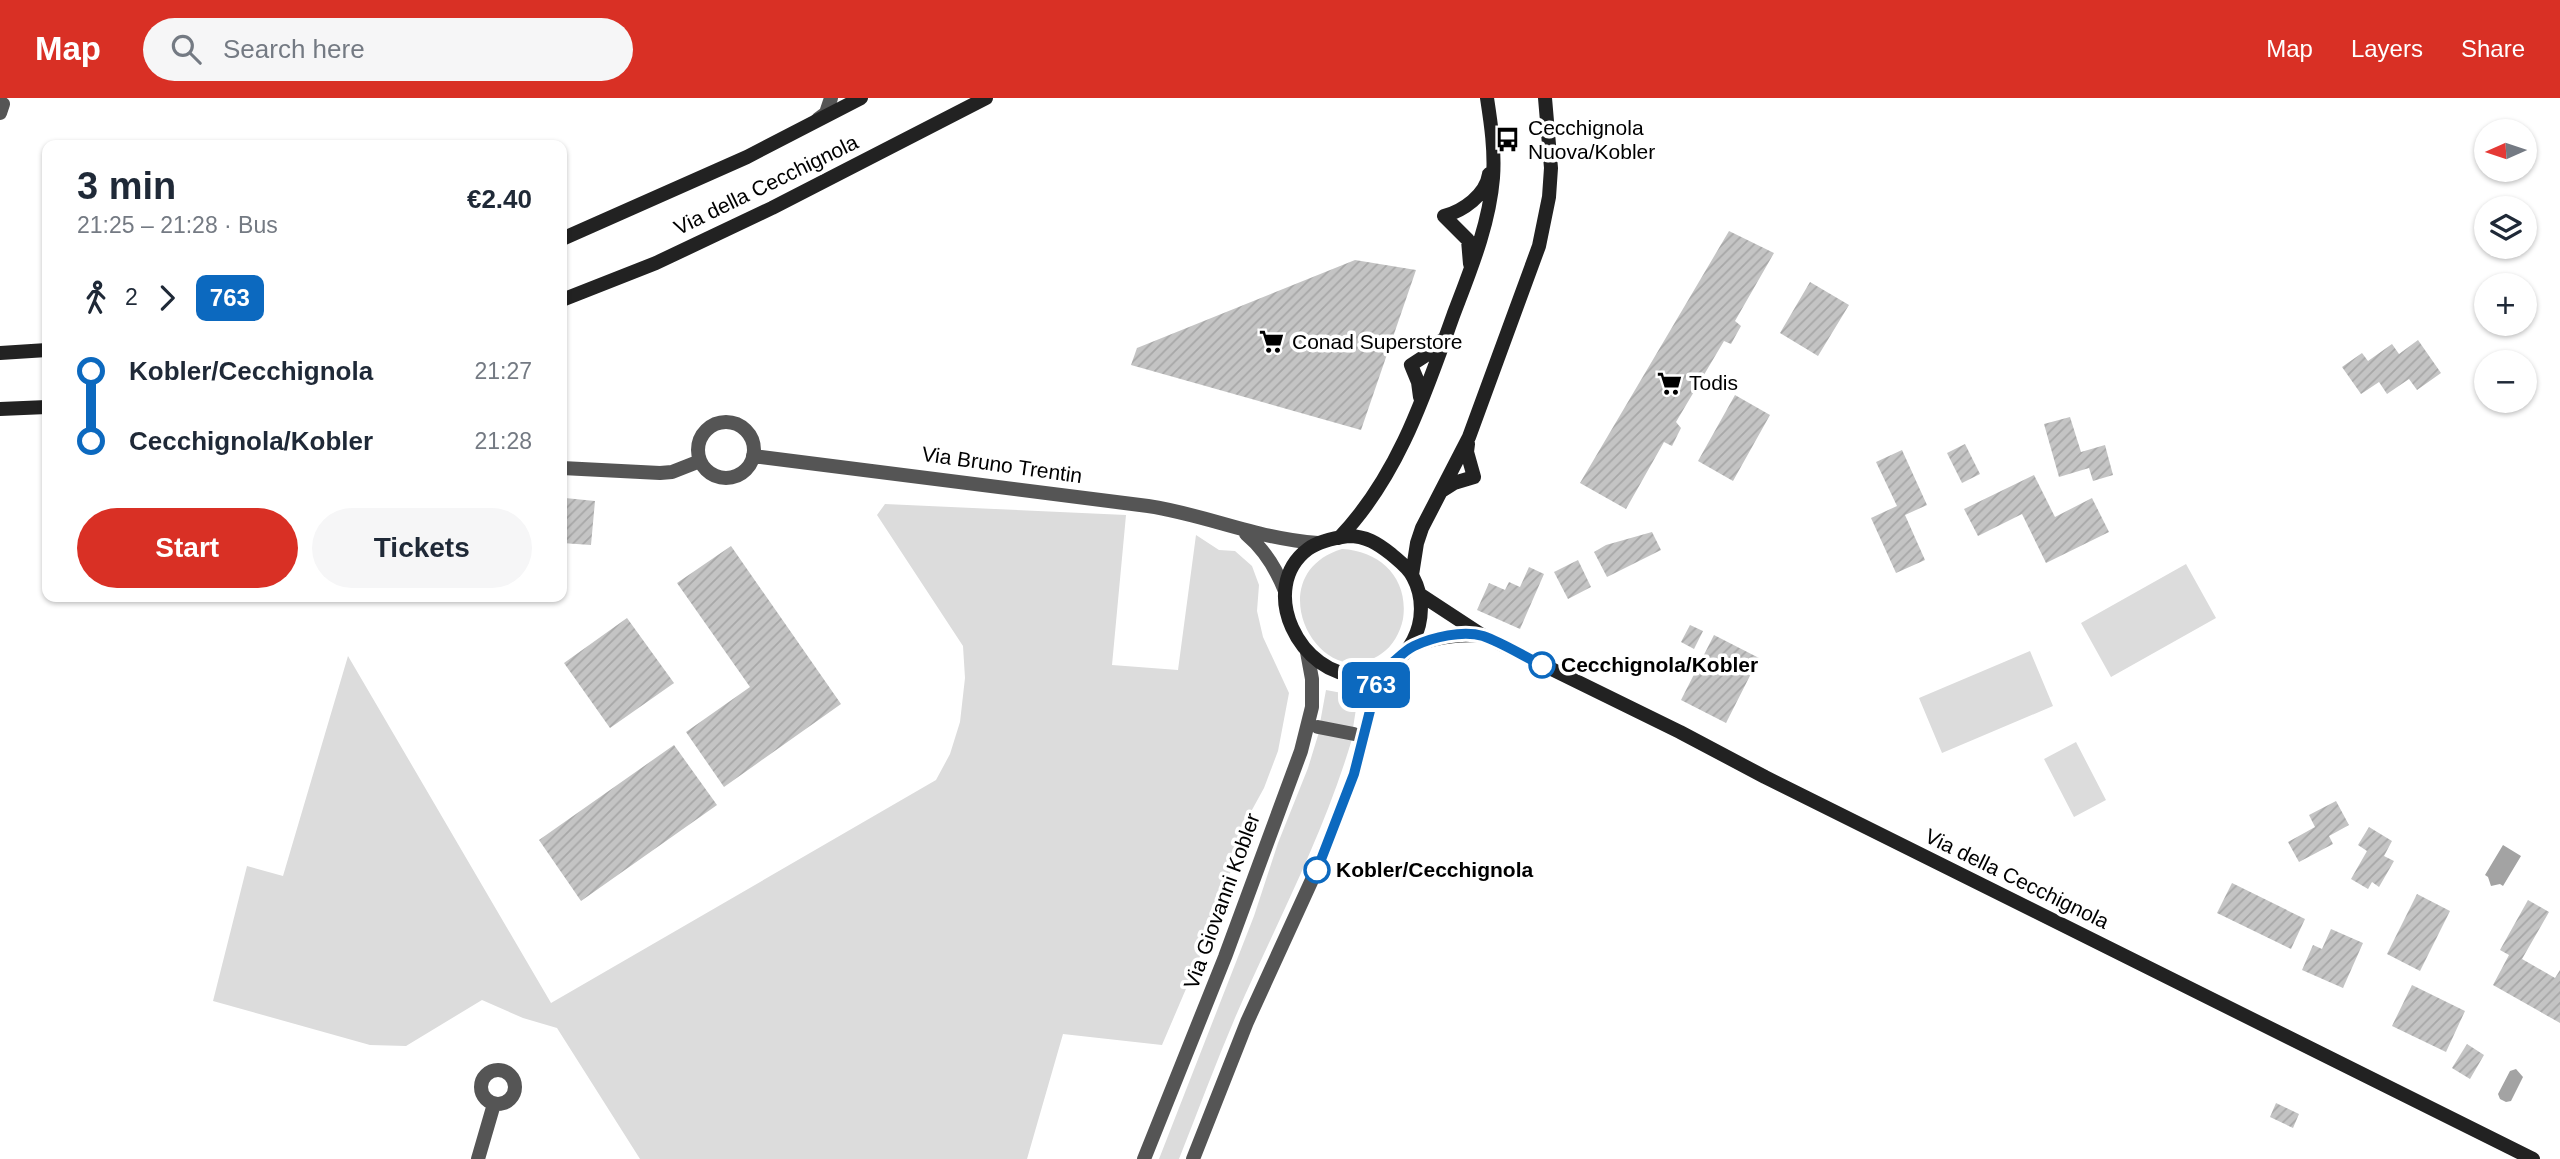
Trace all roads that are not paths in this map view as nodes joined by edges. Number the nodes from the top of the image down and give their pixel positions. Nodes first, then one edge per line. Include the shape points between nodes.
1 (831, 98) edge
2 (861, 98) edge
3 (986, 98) edge
4 (1487, 98) edge
5 (1545, 98) edge
6 (813, 122) junction
7 (1492, 156) junction
8 (567, 237) edge
9 (1469, 273) junction
10 (567, 298) edge
11 (1446, 337) junction
12 (42, 350) edge
13 (0, 353) edge
14 (1420, 404) junction
15 (42, 407) edge
16 (0, 409) edge
17 (1469, 437) junction
18 (753, 456) junction
19 (700, 461) junction
20 (567, 468) edge
21 (1443, 490) junction
22 (1242, 531) junction
23 (1339, 538) junction
24 (1318, 543) junction
25 (1412, 575) junction
26 (1285, 591) junction
27 (1420, 595) junction
28 (1482, 635) junction
29 (1410, 648) junction
30 (1307, 652) junction
31 (1380, 671) junction
32 (1318, 727) dead end
33 (1354, 734) dead end
34 (494, 1104) dead end
35 (478, 1159) edge
36 (1144, 1159) edge
37 (1193, 1159) edge
38 (2533, 1159) edge

1 - 6 street via 826,113
2 - 6 street, Via della Cecchignola
3 - 10 street, Via della Cecchignola via 772,208
4 - 7 street
5 - 17 street via 1551,168 1539,246
6 - 8 street, Via della Cecchignola via 747,158
7 - 9 street via 1487,213
7 - 9 street via 1483,188 1465,208 1444,216 1468,240
9 - 11 street
11 - 14 street
11 - 14 street via 1411,365
12 - 13 street
14 - 23 street via 1391,468 1359,518
15 - 16 street
17 - 21 street
17 - 21 street via 1467,452 1474,477
18 - 19 street via 748,467 729,478 707,471
18 - 19 street via 749,433 729,422 717,423 700,438
18 - 22 street, Via Bruno Trentin via 1156,507
19 - 20 street via 660,473
21 - 25 street via 1422,528
22 - 24 street, Via Bruno Trentin
22 - 26 street, Via Bruno Trentin via 1264,551
23 - 24 street
23 - 25 street via 1360,537 1378,544
24 - 26 street via 1297,558
25 - 27 street
26 - 30 street via 1290,621
27 - 28 street, Via della Cecchignola
27 - 29 street via 1420,622
28 - 29 street, Via della Cecchignola via 1431,638
28 - 38 street, Via della Cecchignola
29 - 31 street
30 - 31 street via 1342,673
30 - 36 street, Via Giovanni Kobler via 1312,695 1305,738
31 - 37 street via 1354,774
32 - 33 street
34 - 35 street

